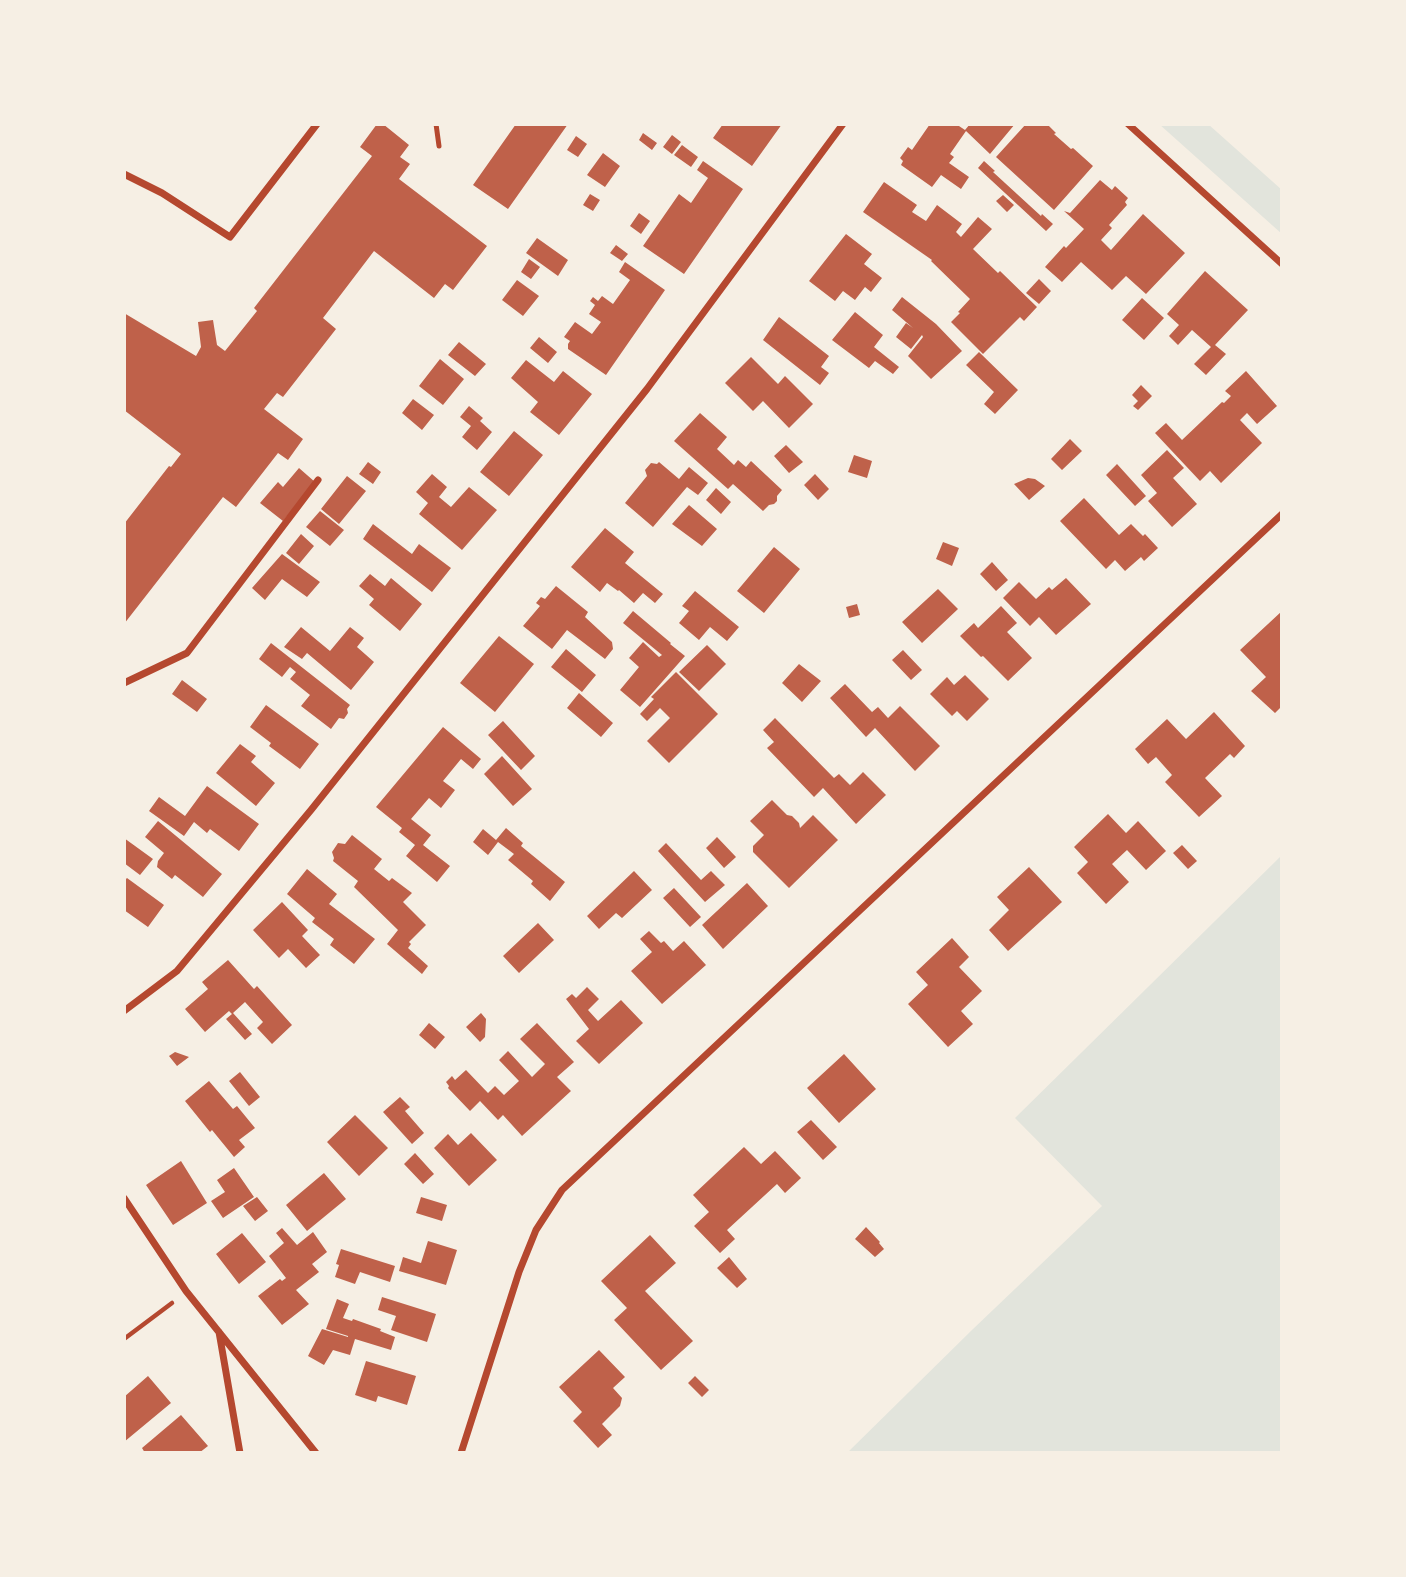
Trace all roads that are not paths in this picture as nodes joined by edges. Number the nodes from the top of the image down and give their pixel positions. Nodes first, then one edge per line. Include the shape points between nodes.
1 (317, 124) edge
2 (436, 124) edge
3 (843, 124) edge
4 (1128, 124) edge
5 (439, 146) dead end
6 (124, 174) edge
7 (1282, 264) edge
8 (318, 480) dead end
9 (1282, 514) edge
10 (124, 683) edge
11 (124, 1011) edge
12 (124, 1199) edge
13 (218, 1331) junction
14 (240, 1453) edge
15 (316, 1453) edge
16 (461, 1453) edge

1 - 6 street via 230,237
2 - 5 lane
3 - 11 street via 647,389 311,810 177,971
4 - 7 street
8 - 10 street via 187,653
9 - 16 street via 562,1190 536,1230 519,1272
12 - 13 street
13 - 14 street
13 - 15 street

